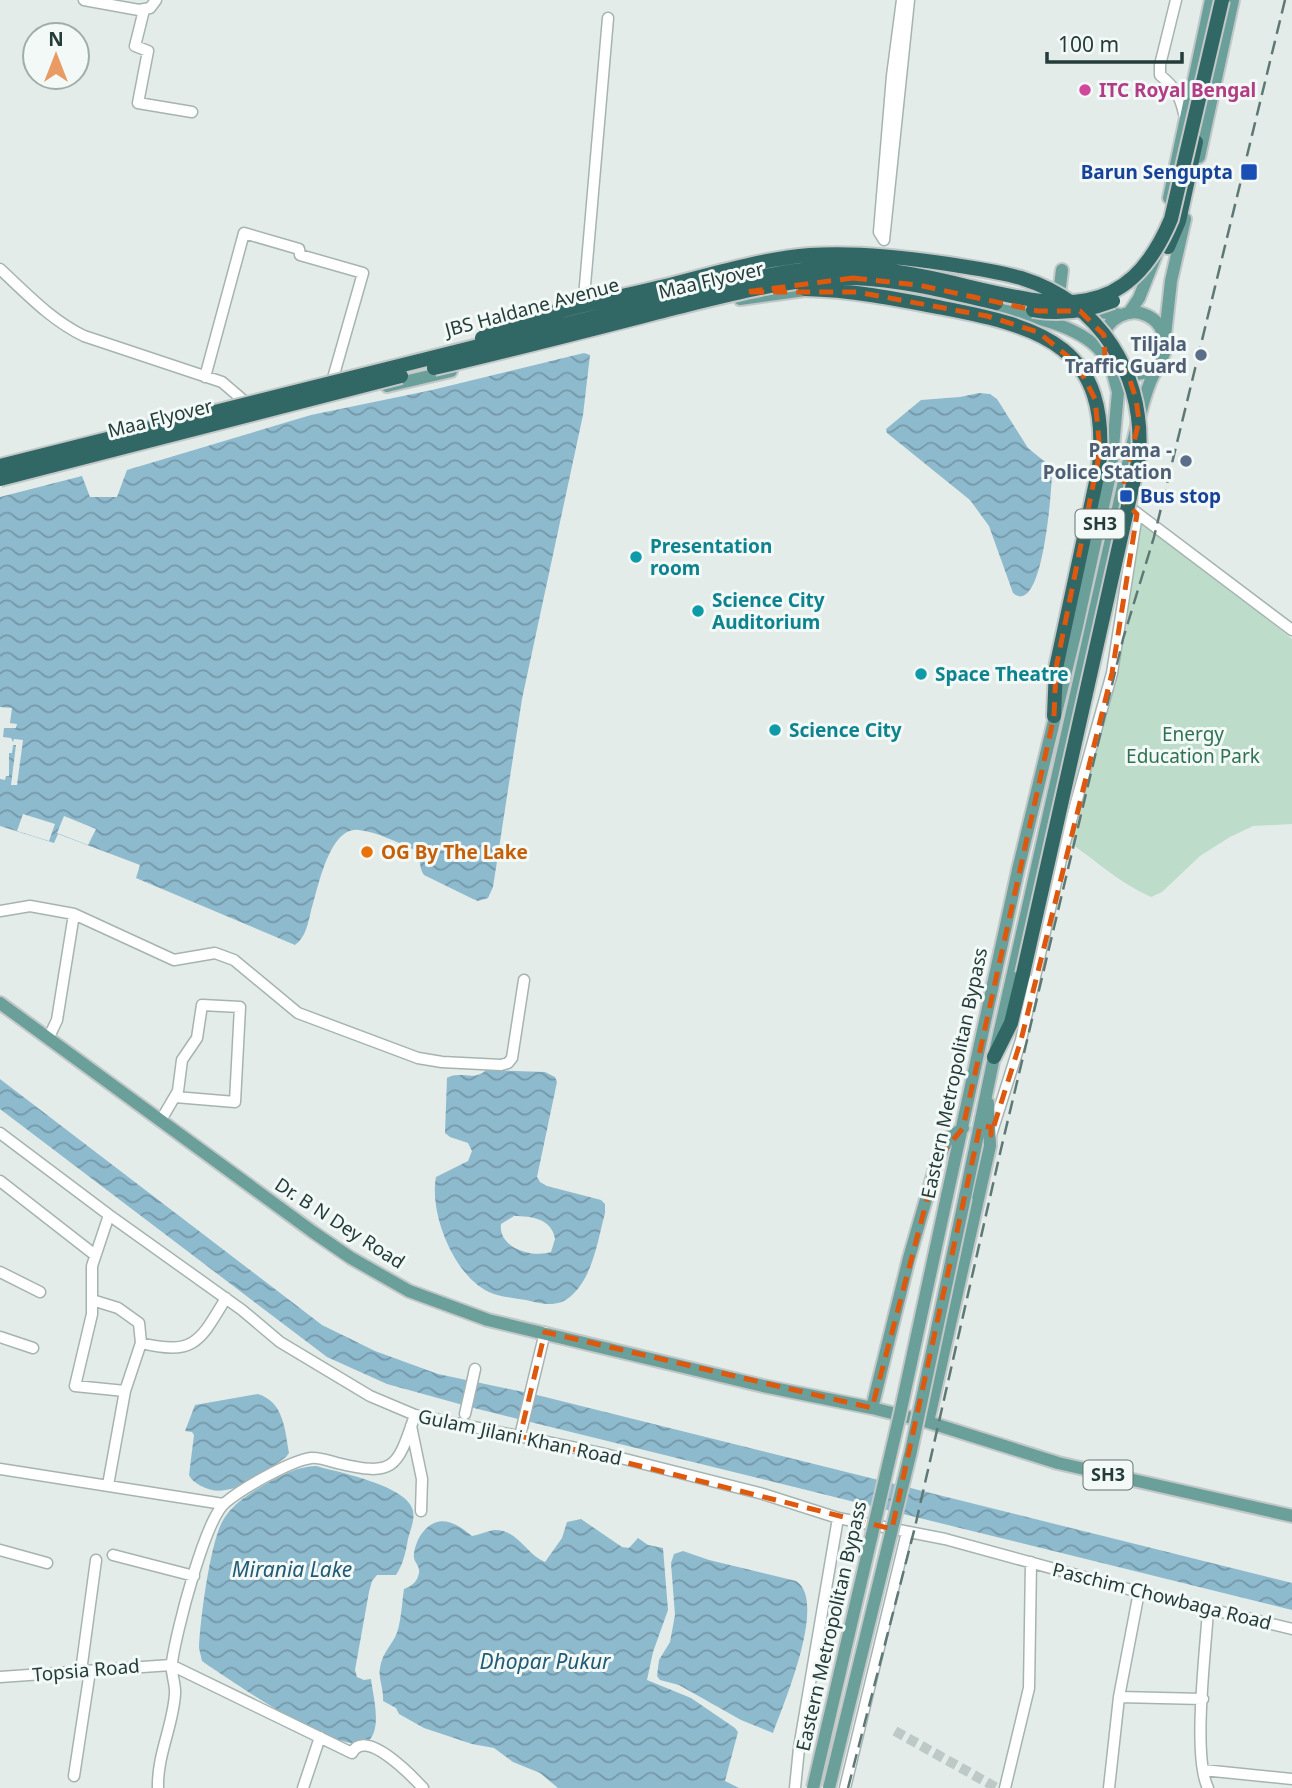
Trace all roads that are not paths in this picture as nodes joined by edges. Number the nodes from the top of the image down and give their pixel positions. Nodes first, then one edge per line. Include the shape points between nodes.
1 (84, 0) edge
2 (156, 0) edge
3 (902, 0) edge
4 (909, 0) edge
5 (1177, 0) edge
6 (1211, 0) edge
7 (1225, 0) edge
8 (1233, 0) edge
9 (144, 10) junction
10 (608, 18) dead end
11 (192, 112) dead end
12 (1185, 118) junction
13 (0, 269) edge
14 (1062, 270) dead end
15 (745, 292) junction
16 (584, 298) dead end
17 (1058, 304) junction
18 (1125, 314) junction
19 (1165, 339) junction
20 (448, 355) junction
21 (1108, 361) junction
22 (1160, 361) junction
23 (205, 377) junction
24 (333, 378) junction
25 (243, 400) junction
26 (248, 419) junction
27 (0, 465) edge
28 (0, 481) edge
29 (1120, 499) junction
30 (1137, 513) junction
31 (1292, 629) edge
32 (1054, 716) junction
33 (0, 911) edge
34 (74, 914) junction
35 (524, 980) dead end
36 (0, 1003) edge
37 (49, 1037) junction
38 (994, 1057) junction
39 (987, 1092) junction
40 (175, 1097) junction
41 (161, 1120) junction
42 (963, 1128) junction
43 (0, 1133) edge
44 (991, 1135) junction
45 (0, 1181) edge
46 (109, 1215) junction
47 (95, 1255) junction
48 (0, 1272) edge
49 (40, 1292) dead end
50 (226, 1298) junction
51 (92, 1300) junction
52 (545, 1332) junction
53 (0, 1337) edge
54 (141, 1343) junction
55 (33, 1348) dead end
56 (475, 1370) dead end
57 (125, 1391) junction
58 (872, 1408) junction
59 (465, 1414) dead end
60 (415, 1415) junction
61 (928, 1422) junction
62 (411, 1426) junction
63 (522, 1431) junction
64 (0, 1469) edge
65 (108, 1485) junction
66 (223, 1504) junction
67 (421, 1511) dead end
68 (1292, 1516) edge
69 (838, 1518) junction
70 (908, 1532) junction
71 (0, 1550) edge
72 (113, 1555) dead end
73 (96, 1560) dead end
74 (1031, 1562) junction
75 (47, 1563) dead end
76 (194, 1576) junction
77 (1139, 1592) junction
78 (1208, 1609) junction
79 (1292, 1629) edge
80 (171, 1665) junction
81 (85, 1671) junction
82 (0, 1677) edge
83 (1119, 1697) junction
84 (1203, 1699) junction
85 (320, 1737) junction
86 (1203, 1770) junction
87 (74, 1776) dead end
88 (1292, 1779) edge
89 (158, 1788) edge
90 (303, 1788) edge
91 (423, 1788) edge
92 (795, 1788) edge
93 (813, 1788) edge
94 (829, 1788) edge
95 (845, 1788) edge
96 (1006, 1788) edge
97 (1109, 1788) edge
98 (1208, 1788) edge

1 - 9 street
2 - 9 street
3 - 4 street via 879,232 884,240
5 - 12 street via 1160,75 1181,97
6 - 12 main road, SH3
7 - 15 highway, Maa Flyover, bridge via 1179,221 1168,247 1143,280 1113,301 1083,311 1038,311 918,285 853,278 779,284
7 - 20 highway, Maa Flyover, bridge via 1161,244 1132,280 1105,294 1065,303 1031,301 892,271 825,268 714,287
8 - 19 main road, SH3 via 1171,281
9 - 11 street via 135,46 148,51 138,103
10 - 16 street
12 - 18 main road, SH3 via 1157,253 1139,298
13 - 23 street via 67,328
14 - 17 main road
15 - 28 highway, Maa Flyover, bridge
15 - 32 highway, bridge via 857,292 987,316 1038,332 1077,364 1095,399 1100,451 1056,668
17 - 18 main road, JBS Haldane Avenue
17 - 24 main road, JBS Haldane Avenue via 884,264 817,263 607,306
18 - 19 main road via 1144,314 1154,320
18 - 21 main road, SH3 via 1107,328 1102,347
19 - 22 main road, SH3
20 - 27 highway, Maa Flyover, bridge
20 - 38 highway, bridge via 537,317 762,262 810,255 889,257 1020,278 1059,295 1102,332 1121,359 1133,388 1139,457 1023,974 1011,1023
21 - 22 main road via 1131,375 1142,374
21 - 26 main road via 1100,348 1080,334 1030,317 913,291 831,287 728,301
21 - 32 main road, Eastern Metropolitan Bypass / SH3 via 1118,392 1111,470
22 - 29 main road, SH3 via 1149,384
23 - 24 street via 244,233 363,273
23 - 25 street via 222,382
24 - 25 main road, JBS Haldane Avenue
25 - 26 street
25 - 27 main road, JBS Haldane Avenue
26 - 28 main road
29 - 30 street
29 - 38 main road, SH3
30 - 31 street
30 - 44 street via 1112,673 1064,846 1021,1040
32 - 42 main road, Eastern Metropolitan Bypass / SH3
33 - 34 street via 30,906
34 - 35 street via 165,958 225,956 298,1013 432,1061 508,1063
34 - 37 street via 57,1020
36 - 37 main road, Dr. B N Dey Road
37 - 41 main road, Dr. B N Dey Road
38 - 39 main road, SH3
39 - 44 main road, SH3
39 - 94 main road, bridge via 911,1451
40 - 40 street via 182,1060 197,1038 202,1005 240,1007 235,1102
40 - 41 street
41 - 52 main road, Dr. B N Dey Road via 313,1232 399,1286 488,1320
42 - 58 main road, SH3 via 948,1139 938,1158
42 - 93 main road, Eastern Metropolitan Bypass, bridge
43 - 46 street, Gulam Jilani Khan Road
44 - 61 main road, SH3
45 - 47 street
46 - 47 street
46 - 50 street, Gulam Jilani Khan Road
47 - 51 street
48 - 49 street
50 - 54 street via 204,1334 182,1348
50 - 60 street, Gulam Jilani Khan Road via 280,1342 337,1378
51 - 54 street via 118,1308 139,1323
51 - 57 street via 75,1386
52 - 58 main road, Dr. B N Dey Road via 705,1373
52 - 63 street
53 - 55 street
54 - 57 street
56 - 59 street
57 - 65 street
58 - 61 main road, SH3
60 - 62 street
60 - 63 street, Gulam Jilani Khan Road
61 - 68 main road, SH3 via 1058,1463
62 - 66 street via 403,1449 384,1469 369,1470 314,1457 298,1461
62 - 67 street via 422,1479
63 - 69 street, Gulam Jilani Khan Road
64 - 65 street
65 - 66 street
66 - 76 street via 209,1529
69 - 70 street, Gulam Jilani Khan Road
69 - 92 street
70 - 74 street, Gulam Jilani Khan Road
70 - 95 street
71 - 75 street
72 - 76 street
73 - 81 street
74 - 77 street, Paschim Chowbaga Road
74 - 96 street via 1029,1688
76 - 80 street
77 - 78 street, Paschim Chowbaga Road
77 - 83 street
78 - 79 street, Paschim Chowbaga Road
78 - 84 street
80 - 81 street, Topsia Road
80 - 85 street
80 - 89 street via 175,1693
81 - 82 street, Topsia Road
81 - 87 street
83 - 84 street
83 - 97 street
84 - 86 street
85 - 90 street
85 - 91 street via 352,1753 360,1745 373,1745
86 - 88 street
86 - 98 street

